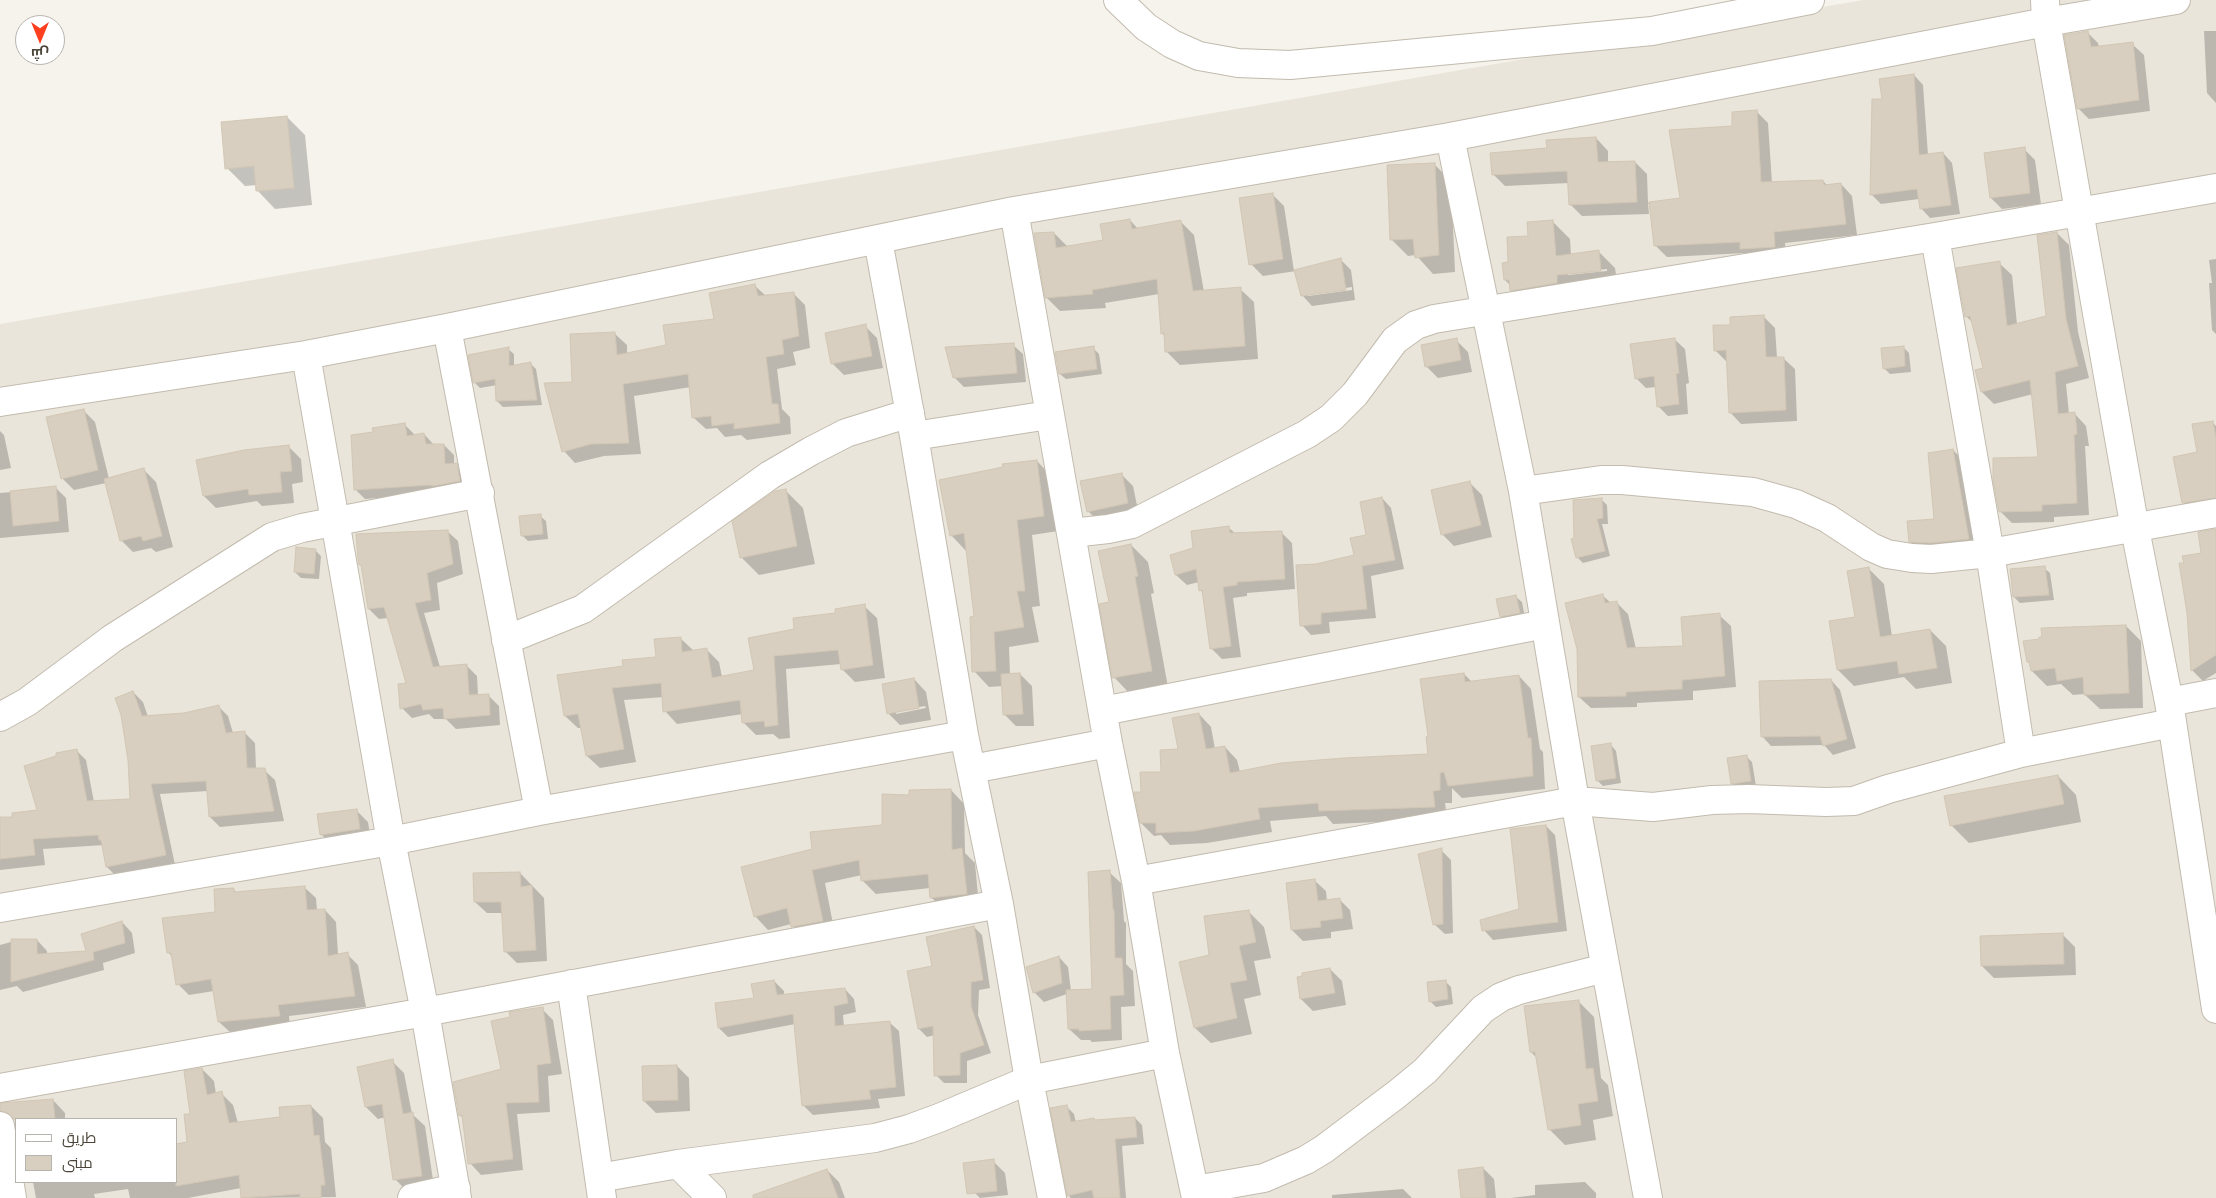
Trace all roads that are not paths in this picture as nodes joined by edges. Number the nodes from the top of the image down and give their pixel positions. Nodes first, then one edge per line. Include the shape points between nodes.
1 (1118, 0) edge
2 (1810, 0) edge
3 (2176, 0) edge
4 (2046, 11) edge
5 (1450, 137) junction
6 (2216, 188) edge
7 (2079, 211) junction
8 (1014, 212) junction
9 (1935, 238) junction
10 (878, 240) junction
11 (1485, 311) junction
12 (447, 328) junction
13 (306, 355) junction
14 (0, 402) edge
15 (1050, 415) junction
16 (912, 424) junction
17 (1523, 491) junction
18 (480, 493) junction
19 (2216, 513) edge
20 (336, 522) junction
21 (2135, 529) junction
22 (1072, 533) junction
23 (1990, 553) junction
24 (1545, 624) junction
25 (506, 640) junction
26 (2216, 693) edge
27 (1103, 711) junction
28 (2170, 712) junction
29 (0, 717) edge
30 (964, 735) junction
31 (1108, 744) junction
32 (2021, 753) junction
33 (972, 769) junction
34 (1575, 801) junction
35 (539, 811) junction
36 (391, 841) junction
37 (1136, 881) junction
38 (999, 904) junction
39 (0, 908) edge
40 (1605, 968) junction
41 (571, 984) junction
42 (2216, 1008) edge
43 (425, 1012) junction
44 (1165, 1053) junction
45 (1029, 1080) junction
46 (0, 1088) edge
47 (0, 1126) edge
48 (678, 1164) junction
49 (601, 1188) edge
50 (457, 1193) edge
51 (1196, 1194) edge
52 (12, 1198) edge
53 (412, 1198) edge
54 (712, 1198) edge
55 (1052, 1198) edge
56 (1648, 1198) edge

1 - 2 street via 1146,27 1199,56 1238,63 1290,65 1652,31
3 - 4 street
4 - 5 street
4 - 7 street
5 - 8 street
5 - 11 street
6 - 7 street
7 - 9 street
7 - 21 street
8 - 10 street
8 - 15 street
9 - 11 street
9 - 23 street
10 - 12 street
10 - 16 street
11 - 17 street
11 - 22 street via 1434,319 1395,340 1356,394 1331,418 1307,434 1132,524
12 - 13 street
12 - 18 street
13 - 14 street
13 - 20 street
15 - 16 street
15 - 22 street
16 - 25 street via 846,434 811,450 763,480 583,608
16 - 30 street
17 - 23 street via 1622,480 1753,492 1796,504 1827,518 1872,548 1887,554 1931,559
17 - 24 street
18 - 20 street
18 - 25 street
19 - 21 street
20 - 29 street via 272,537 113,638 27,702
20 - 36 street
21 - 23 street
21 - 28 street
22 - 27 street
23 - 32 street
24 - 27 street
24 - 34 street
25 - 35 street
26 - 28 street
27 - 31 street
28 - 32 street
28 - 42 street
30 - 33 street
30 - 35 street
31 - 33 street
31 - 37 street
32 - 34 street via 1854,801 1749,798 1653,808
33 - 38 street
34 - 37 street
34 - 40 street
35 - 36 street
36 - 39 street
36 - 43 street
37 - 44 street
38 - 41 street
38 - 45 street
40 - 51 street via 1501,997 1484,1009 1425,1071 1324,1149 1287,1170
40 - 56 street
41 - 43 street
41 - 49 street
43 - 46 street
43 - 50 street
44 - 45 street
44 - 51 street
45 - 48 street via 924,1124 875,1138
45 - 55 street
47 - 52 street
48 - 49 street
48 - 54 street
50 - 53 street

